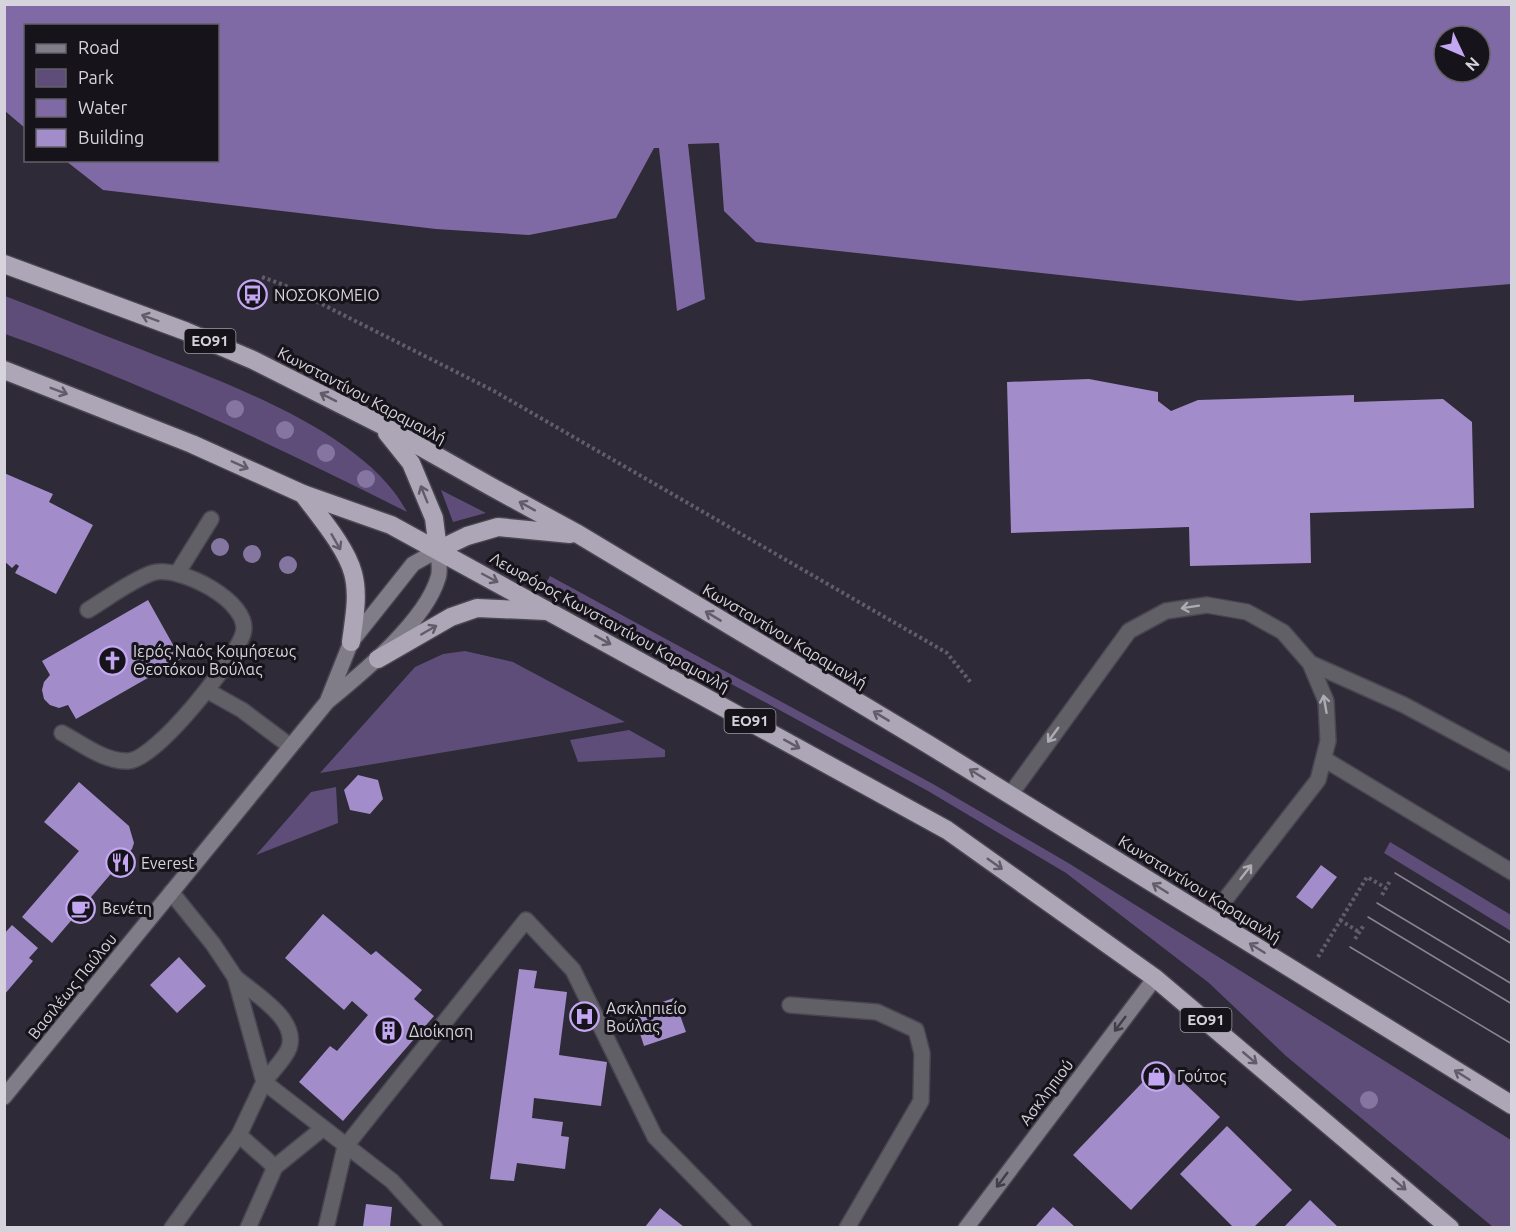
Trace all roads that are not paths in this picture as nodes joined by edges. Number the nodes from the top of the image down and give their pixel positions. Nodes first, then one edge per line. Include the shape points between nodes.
1 (4, 264) edge
2 (4, 370) edge
3 (380, 424) junction
4 (303, 494) junction
5 (211, 519) dead end
6 (578, 534) junction
7 (438, 550) junction
8 (178, 572) junction
9 (88, 610) dead end
10 (552, 611) junction
11 (351, 642) junction
12 (378, 659) junction
13 (1310, 663) junction
14 (208, 692) junction
15 (327, 702) junction
16 (62, 733) dead end
17 (290, 747) junction
18 (1324, 759) junction
19 (1512, 763) edge
20 (1010, 795) junction
21 (1512, 872) edge
22 (171, 892) junction
23 (1210, 919) junction
24 (235, 977) junction
25 (1155, 978) junction
26 (790, 1005) dead end
27 (264, 1082) junction
28 (4, 1097) edge
29 (1512, 1105) edge
30 (322, 1129) junction
31 (239, 1135) junction
32 (345, 1147) junction
33 (275, 1167) junction
34 (172, 1227) edge
35 (248, 1227) edge
36 (326, 1227) edge
37 (435, 1227) edge
38 (744, 1227) edge
39 (847, 1227) edge
40 (966, 1227) edge
41 (1450, 1227) edge

3 -> 1 highway, Κωνσταντίνου Καραμανλή / ΕΟ91 via 294,379 185,331
2 -> 4 highway, Λεωφόρος Κωνσταντίνου Καραμανλή / ΕΟ91 via 192,444
6 -> 3 highway, Κωνσταντίνου Καραμανλή / ΕΟ91
7 -> 3 highway via 434,518 411,463
4 - 7 highway, Λεωφόρος Κωνσταντίνου Καραμανλή / ΕΟ91 via 391,525
4 -> 11 highway via 353,572 357,605
5 - 8 lane
6 - 7 highway via 498,527
20 -> 6 highway, Κωνσταντίνου Καραμανλή / ΕΟ91
7 -> 10 highway, Λεωφόρος Κωνσταντίνου Καραμανλή / ΕΟ91
7 - 11 street, Βασιλέως Παύλου via 413,564
7 - 12 street, Βασιλέως Παύλου via 439,577 423,607
8 - 9 lane via 153,573
8 - 14 lane via 233,602 242,615 243,633
12 -> 10 highway via 450,617 477,608
10 -> 25 highway, Λεωφόρος Κωνσταντίνου Καραμανλή / ΕΟ91 via 947,830
11 - 15 street, Βασιλέως Παύλου
12 - 15 street, Βασιλέως Παύλου
18 -> 13 lane via 1329,741 1326,701
13 - 19 lane via 1404,705
13 -> 20 lane via 1283,632 1247,612 1207,605 1166,611 1130,631
14 - 16 lane via 157,744 132,761 113,760
14 - 17 lane via 242,710
15 - 17 street, Βασιλέως Παύλου
17 - 22 street, Βασιλέως Παύλου
18 - 21 lane
23 -> 18 lane via 1318,780
23 -> 20 highway, Κωνσταντίνου Καραμανλή / ΕΟ91
22 - 24 lane
22 - 28 street, Βασιλέως Παύλου
29 -> 23 highway, Κωνσταντίνου Καραμανλή / ΕΟ91
24 - 27 lane
24 - 27 lane via 282,1018 290,1032 289,1048
25 -> 40 street, Ασκληπιού
25 -> 41 highway, ΕΟ91
26 - 39 lane via 877,1012 915,1030 922,1053 921,1101
27 - 30 lane
27 - 31 lane
30 - 32 lane
30 - 33 lane
31 - 33 lane
31 - 34 lane
32 - 36 lane
32 - 37 lane via 392,1181
32 - 38 lane via 526,921 573,970 655,1137
33 - 35 lane

